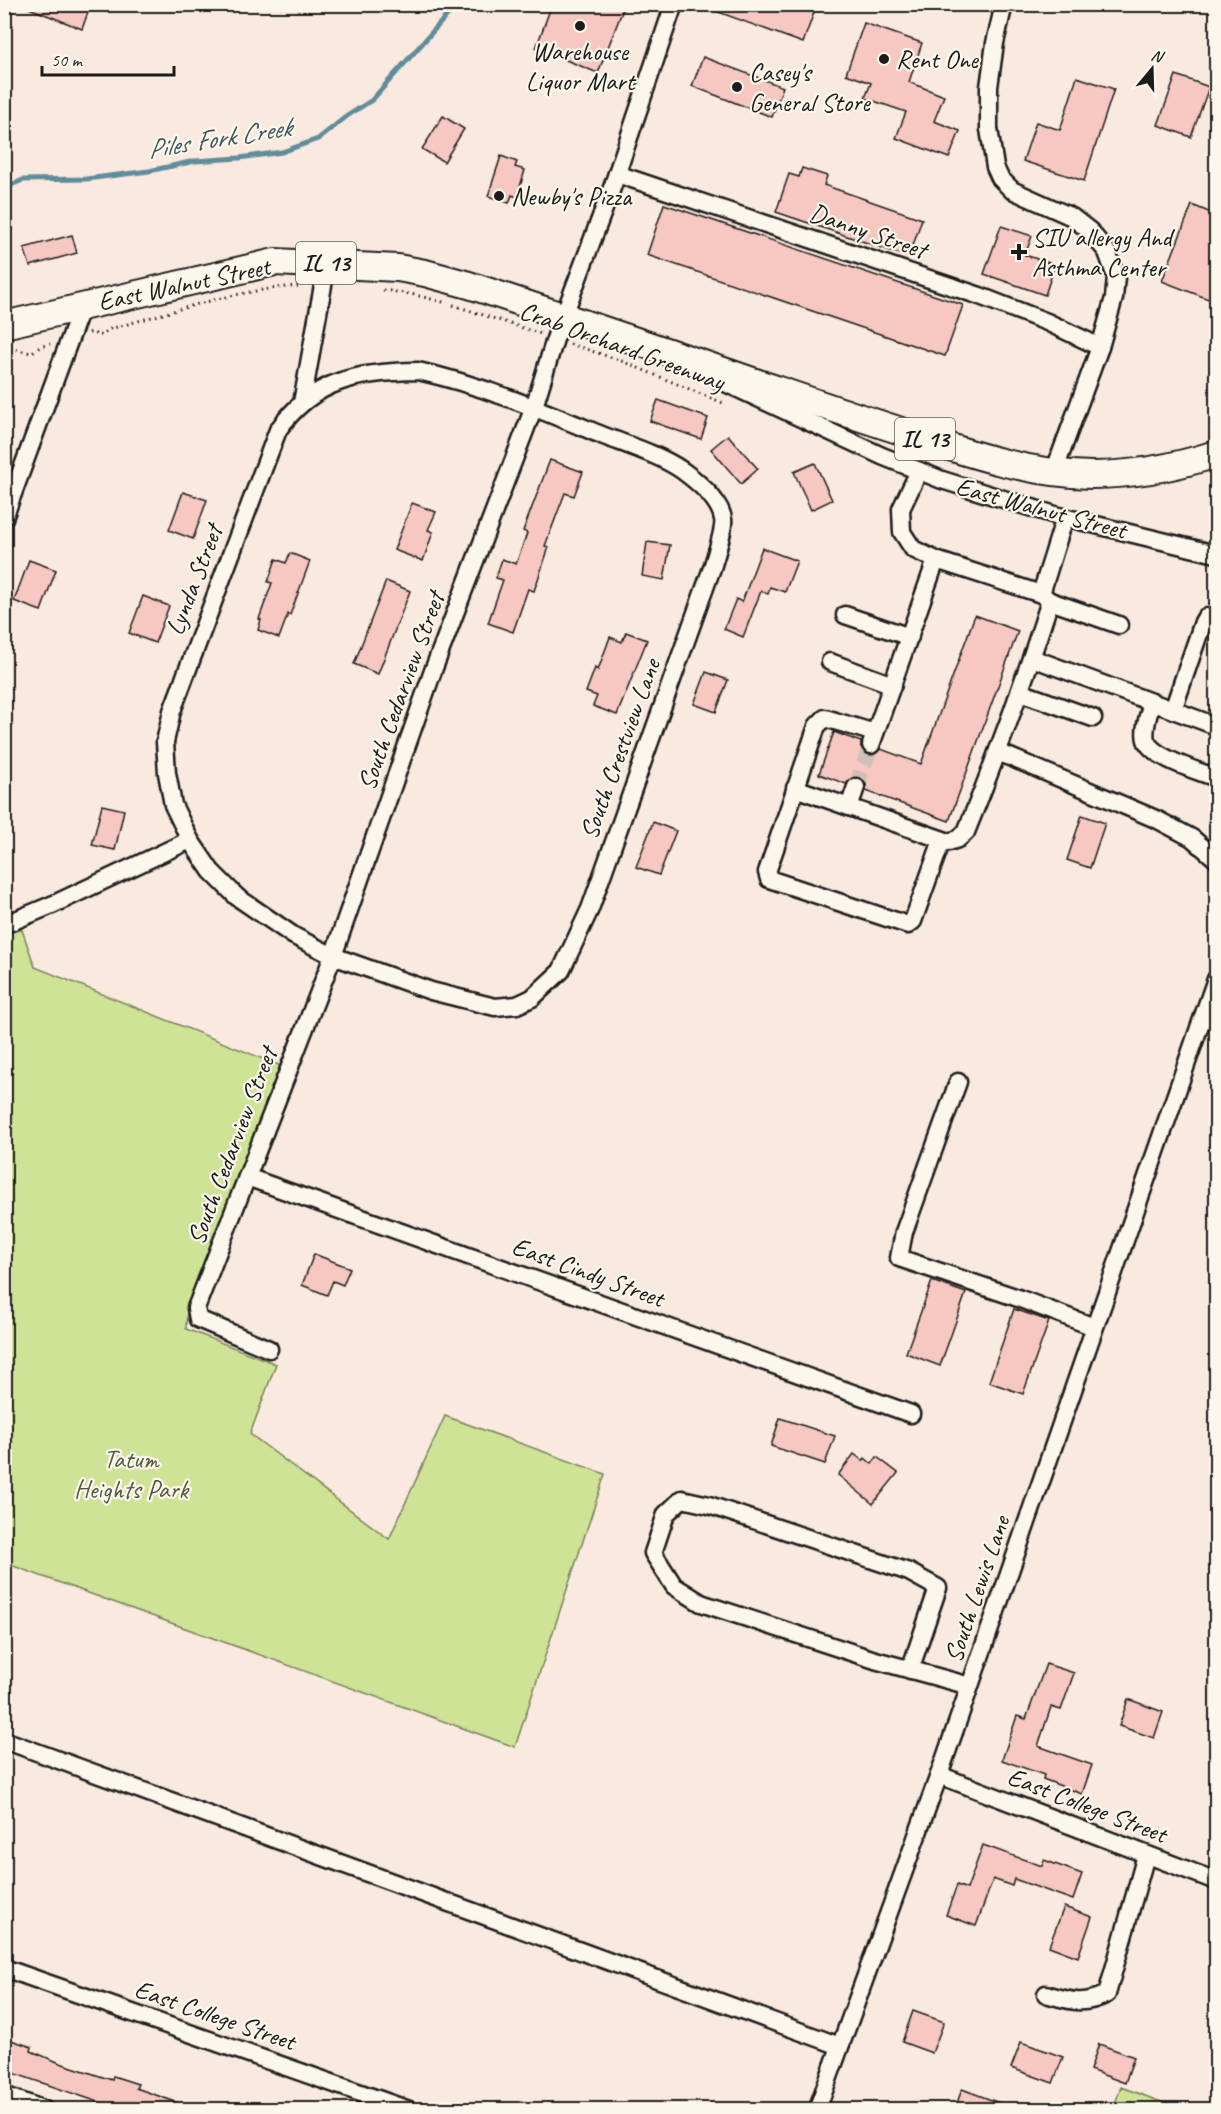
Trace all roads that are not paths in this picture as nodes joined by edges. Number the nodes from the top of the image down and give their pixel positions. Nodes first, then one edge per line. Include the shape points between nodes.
1 (674, 4) edge
2 (1004, 4) edge
3 (617, 174) junction
4 (325, 274) junction
5 (82, 306) junction
6 (4, 325) edge
7 (559, 328) junction
8 (642, 343) junction
9 (1100, 347) junction
10 (302, 403) junction
11 (534, 407) junction
12 (1216, 454) edge
13 (919, 471) junction
14 (1054, 472) junction
15 (4, 518) edge
16 (1065, 518) junction
17 (1216, 554) edge
18 (936, 560) junction
19 (1045, 597) junction
20 (845, 615) dead end
21 (1216, 620) edge
22 (1119, 625) dead end
23 (910, 637) junction
24 (1032, 658) junction
25 (830, 662) dead end
26 (893, 685) junction
27 (1020, 692) junction
28 (1152, 702) junction
29 (1173, 710) junction
30 (1094, 718) dead end
31 (1216, 726) edge
32 (999, 752) junction
33 (1216, 778) edge
34 (856, 787) tunnel mouth
35 (795, 788) junction
36 (849, 807) junction
37 (190, 840) junction
38 (942, 840) junction
39 (1216, 859) edge
40 (4, 922) edge
41 (333, 956) junction
42 (1216, 979) edge
43 (1216, 1010) edge
44 (958, 1082) dead end
45 (1180, 1084) junction
46 (247, 1177) junction
47 (1094, 1327) junction
48 (269, 1349) dead end
49 (911, 1414) dead end
50 (910, 1670) junction
51 (970, 1686) junction
52 (4, 1740) edge
53 (939, 1775) junction
54 (1146, 1855) junction
55 (1216, 1881) edge
56 (4, 1968) edge
57 (1046, 1994) dead end
58 (840, 2046) junction
59 (4, 2095) edge
60 (45, 2109) edge
61 (409, 2109) edge
62 (817, 2109) edge

1 - 3 street, South Cedarview Street
2 - 9 street via 989,87 989,129 995,167 1012,190 1072,217 1107,252 1116,277
3 - 7 street, South Cedarview Street
3 - 9 street, Danny Street via 980,296
4 - 5 highway, East Walnut Street / IL 13 via 274,262
4 - 7 highway, East Walnut Street / IL 13 via 398,268 425,273 469,285
4 - 10 street
5 - 6 highway, East Walnut Street / IL 13
5 - 15 street
7 - 8 highway, East Walnut Street / IL 13
7 - 11 street, South Cedarview Street
8 - 13 street, East Walnut Street
8 - 14 highway, East Walnut Street / IL 13 via 971,454
9 - 14 street
10 - 11 street, Lynda Street via 329,384 354,376 418,371
10 - 37 street, Lynda Street via 278,430 172,711 165,742 167,773 173,804
11 - 41 street, South Cedarview Street via 434,668
11 - 41 street, South Crestview Lane via 682,470 718,505 724,521 712,568 590,909 561,971 532,998 517,1005 495,1007 431,991
12 - 14 highway, East Walnut Street / IL 13 via 1127,473
13 - 16 street, East Walnut Street
13 - 18 street via 901,509 902,532 913,549
16 - 17 street, East Walnut Street
16 - 19 street
18 - 19 street
18 - 23 street
19 - 22 street
19 - 24 street
20 - 23 street
21 - 29 street via 1206,617 1203,622
23 - 26 street
24 - 27 street
24 - 28 street
25 - 26 street
26 - 35 street via 873,740 825,718 817,726
27 - 30 street
27 - 32 street
28 - 29 street
28 - 33 street via 1146,740 1156,753
29 - 31 street
32 - 38 street via 966,832 958,839
32 - 39 street via 1158,820 1192,838
34 - 36 street
35 - 36 street
35 - 38 street via 767,872 769,879 908,925 913,921
36 - 38 street
37 - 40 street via 54,904
37 - 41 street, Lynda Street via 211,871 237,897 294,936
41 - 46 street, South Cedarview Street
42 - 45 street, South Lewis Lane
43 - 45 street, South Lewis Lane
44 - 47 street via 904,1232 899,1258
45 - 47 street, South Lewis Lane
46 - 48 street, South Cedarview Street via 196,1308 198,1319
46 - 49 street, East Cindy Street
47 - 51 street, South Lewis Lane
50 - 50 street via 701,1603 674,1586 653,1553 666,1514 682,1499 709,1506 909,1572 938,1588
50 - 51 street
51 - 53 street, South Lewis Lane
52 - 58 street
53 - 54 street, East College Street
53 - 58 street, South Lewis Lane
54 - 55 street, East College Street
54 - 57 street via 1107,1994 1092,2001 1075,2002
56 - 61 street, East College Street
58 - 62 street, South Lewis Lane
59 - 60 street

